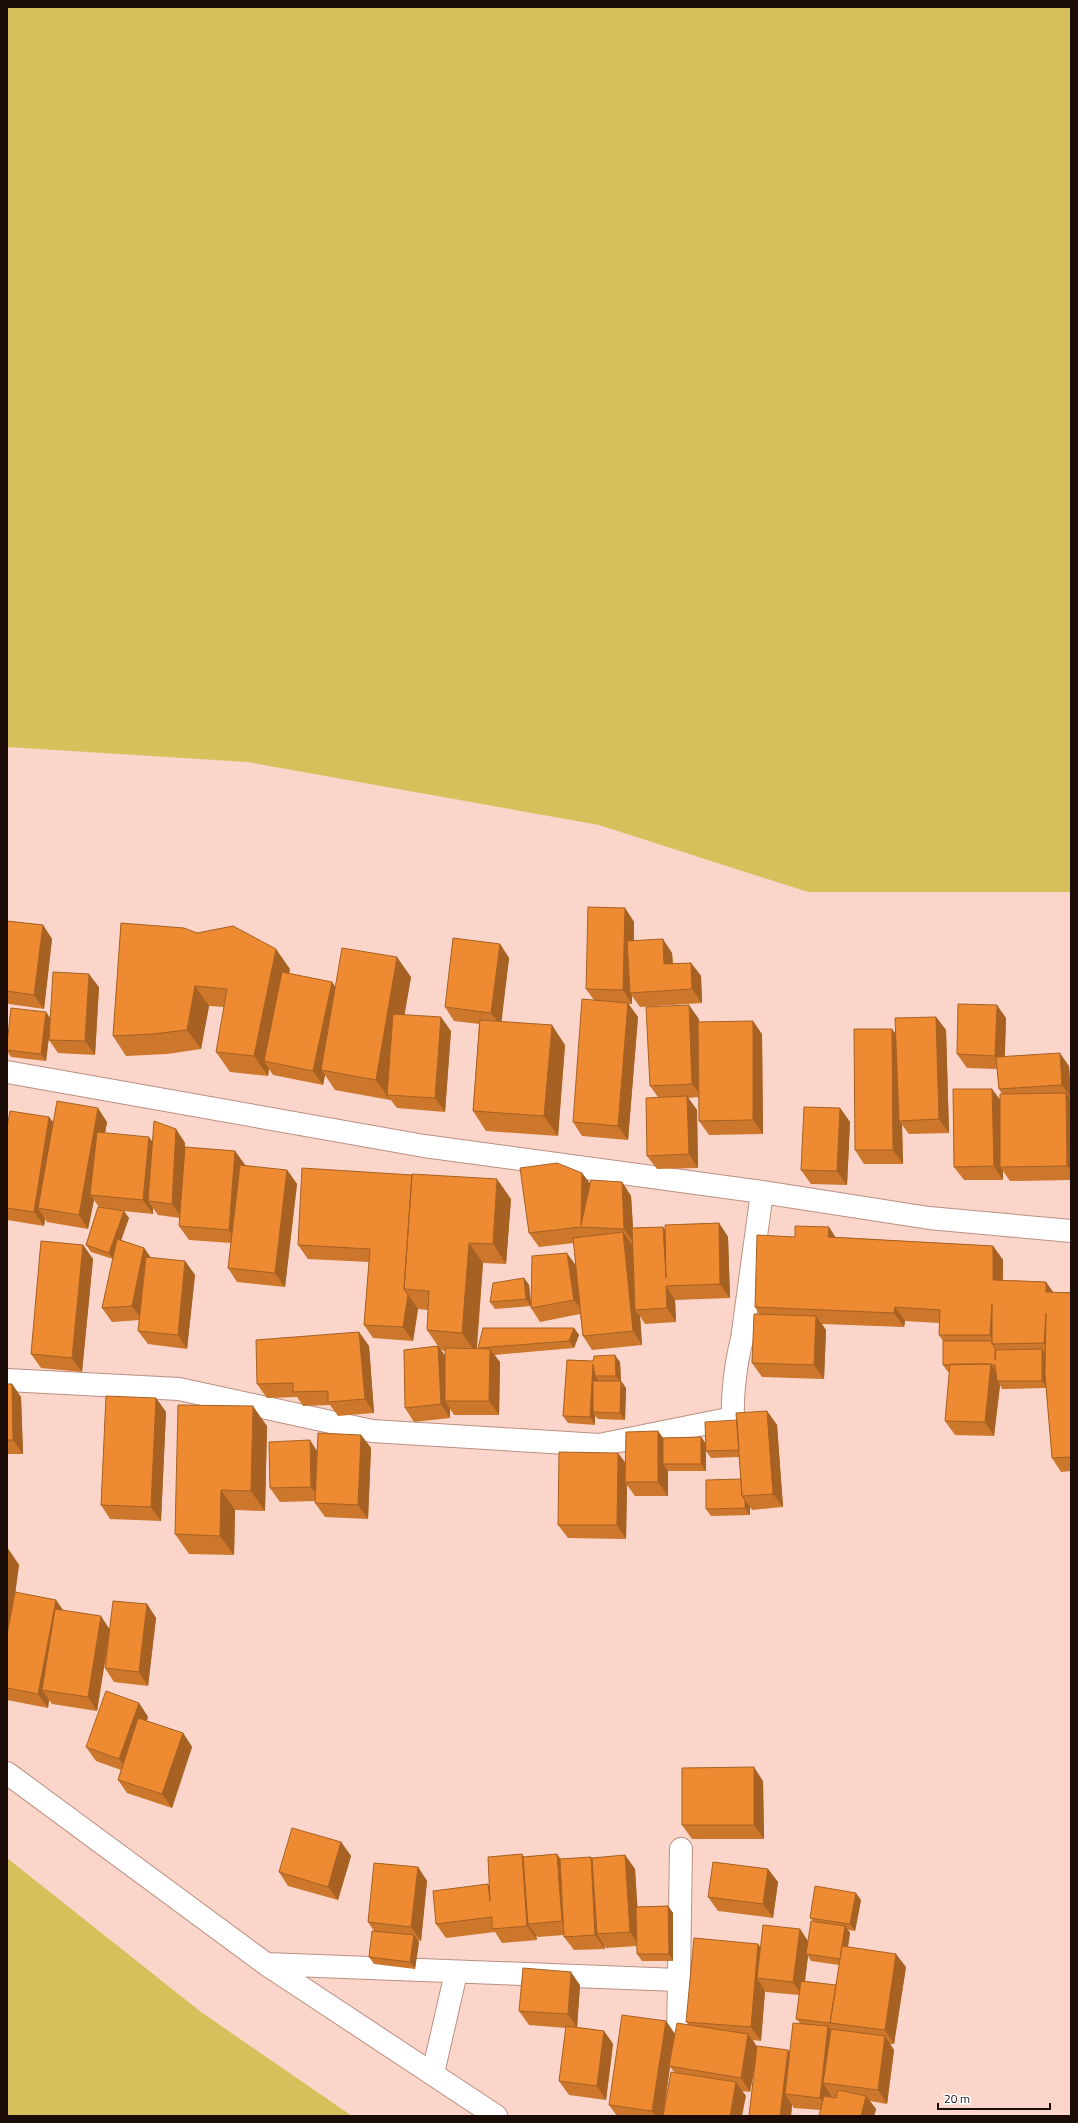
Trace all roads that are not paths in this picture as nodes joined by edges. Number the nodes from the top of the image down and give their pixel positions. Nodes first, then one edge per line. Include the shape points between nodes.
1 (7, 1072) edge
2 (762, 1192) junction
3 (1071, 1231) edge
4 (7, 1380) edge
5 (7, 1773) edge
6 (681, 1849) dead end
7 (266, 1964) junction
8 (456, 1973) junction
9 (678, 1980) junction
10 (674, 2069) edge
11 (433, 2073) junction
12 (496, 2116) edge

1 - 2 street via 424,1146
2 - 3 street via 929,1218
2 - 4 street via 742,1339 736,1360 732,1406 734,1418 726,1420 599,1445 372,1431 179,1389
5 - 7 street
6 - 9 street
7 - 8 street
7 - 11 street
8 - 9 street
8 - 11 street
9 - 10 street via 678,2038
11 - 12 street

